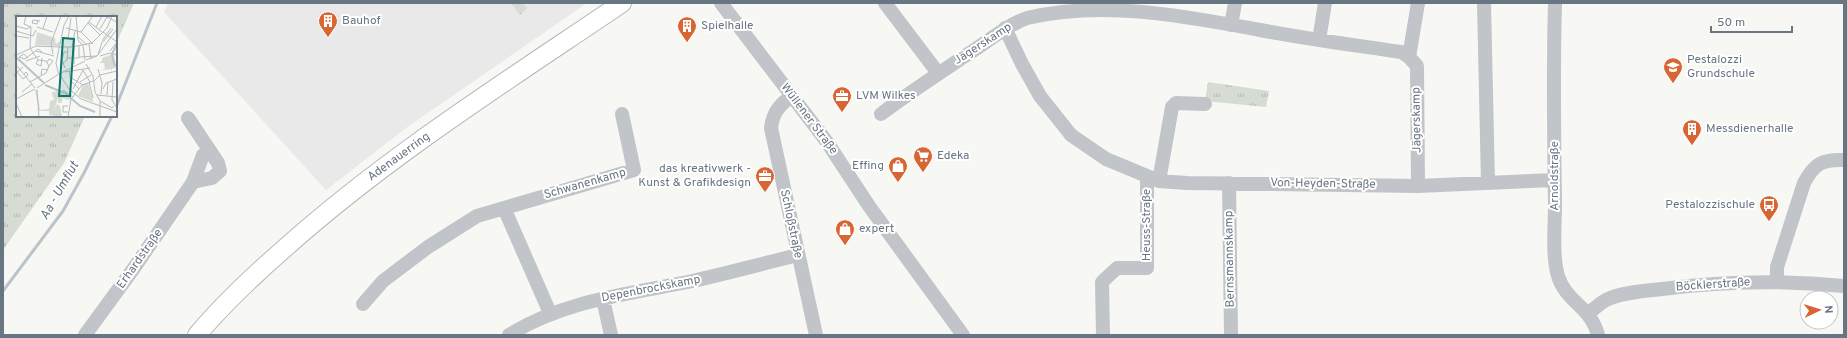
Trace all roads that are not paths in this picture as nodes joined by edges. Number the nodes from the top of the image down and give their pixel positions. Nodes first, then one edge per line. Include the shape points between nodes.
1 (622, 3) edge
2 (721, 3) edge
3 (886, 3) edge
4 (1235, 3) edge
5 (1325, 3) edge
6 (1418, 3) edge
7 (1484, 3) edge
8 (1555, 3) edge
9 (1051, 7) edge
10 (1158, 7) edge
11 (1231, 25) junction
12 (1005, 28) junction
13 (1319, 40) junction
14 (1409, 57) junction
15 (938, 73) junction
16 (791, 96) junction
17 (1205, 104) dead end
18 (622, 114) dead end
19 (881, 114) dead end
20 (188, 118) dead end
21 (210, 151) junction
22 (1844, 160) edge
23 (1153, 179) junction
24 (1554, 180) junction
25 (193, 182) junction
26 (1229, 183) junction
27 (1488, 183) junction
28 (1418, 186) junction
29 (504, 208) junction
30 (798, 255) junction
31 (1776, 281) junction
32 (1844, 286) edge
33 (602, 299) junction
34 (363, 304) dead end
35 (550, 313) junction
36 (1589, 314) junction
37 (85, 335) edge
38 (197, 335) edge
39 (509, 335) edge
40 (611, 335) edge
41 (816, 335) edge
42 (963, 335) edge
43 (1102, 335) edge
44 (1231, 335) edge
45 (1598, 335) edge

1 - 38 main road, Adenauerring via 387,164 244,284
2 - 16 street, Wüllener Straße
3 - 15 street
4 - 11 street
5 - 13 street
6 - 14 street
7 - 27 street
8 - 24 street, Arnoldstraße
9 - 10 street, Jägerskamp
9 - 12 street, Jägerskamp
10 - 11 street, Jägerskamp
11 - 13 street, Jägerskamp
12 - 15 street, Jägerskamp
12 - 23 street, Von-Heyden-Straße via 1040,96 1071,135 1106,159
13 - 14 street, Jägerskamp via 1401,52
14 - 28 street, Jägerskamp via 1416,66
15 - 19 street, Jägerskamp
16 - 30 street, Schloßstraße via 772,116 771,128
16 - 42 street, Wüllener Straße via 831,148 869,206
17 - 23 street via 1176,103 1172,107
18 - 29 street, Schwanenkamp via 634,170
20 - 21 street
21 - 25 street, Erhardstraße via 203,155
21 - 25 street via 220,171 212,178
22 - 31 street via 1830,159 1810,171 1777,267
23 - 26 street, Von-Heyden-Straße via 1187,183
23 - 43 street, Heuss-Straße via 1147,268 1117,268 1102,282
24 - 27 street, Von-Heyden-Straße
24 - 36 street, Arnoldstraße via 1555,258 1558,275 1569,296
25 - 37 street, Erhardstraße
26 - 28 street, Von-Heyden-Straße
26 - 44 street, Bernsmannskamp
27 - 28 street, Von-Heyden-Straße
29 - 34 street, Schwanenkamp via 477,216 428,247 383,281
29 - 35 street
30 - 33 street, Depenbrockskamp via 711,277
30 - 41 street, Schloßstraße
31 - 32 street, Böcklerstraße
31 - 36 street, Böcklerstraße via 1721,283 1625,294 1607,299
33 - 35 street, Depenbrockskamp
33 - 40 street
35 - 39 street, Depenbrockskamp
36 - 45 street, Arnoldstraße

